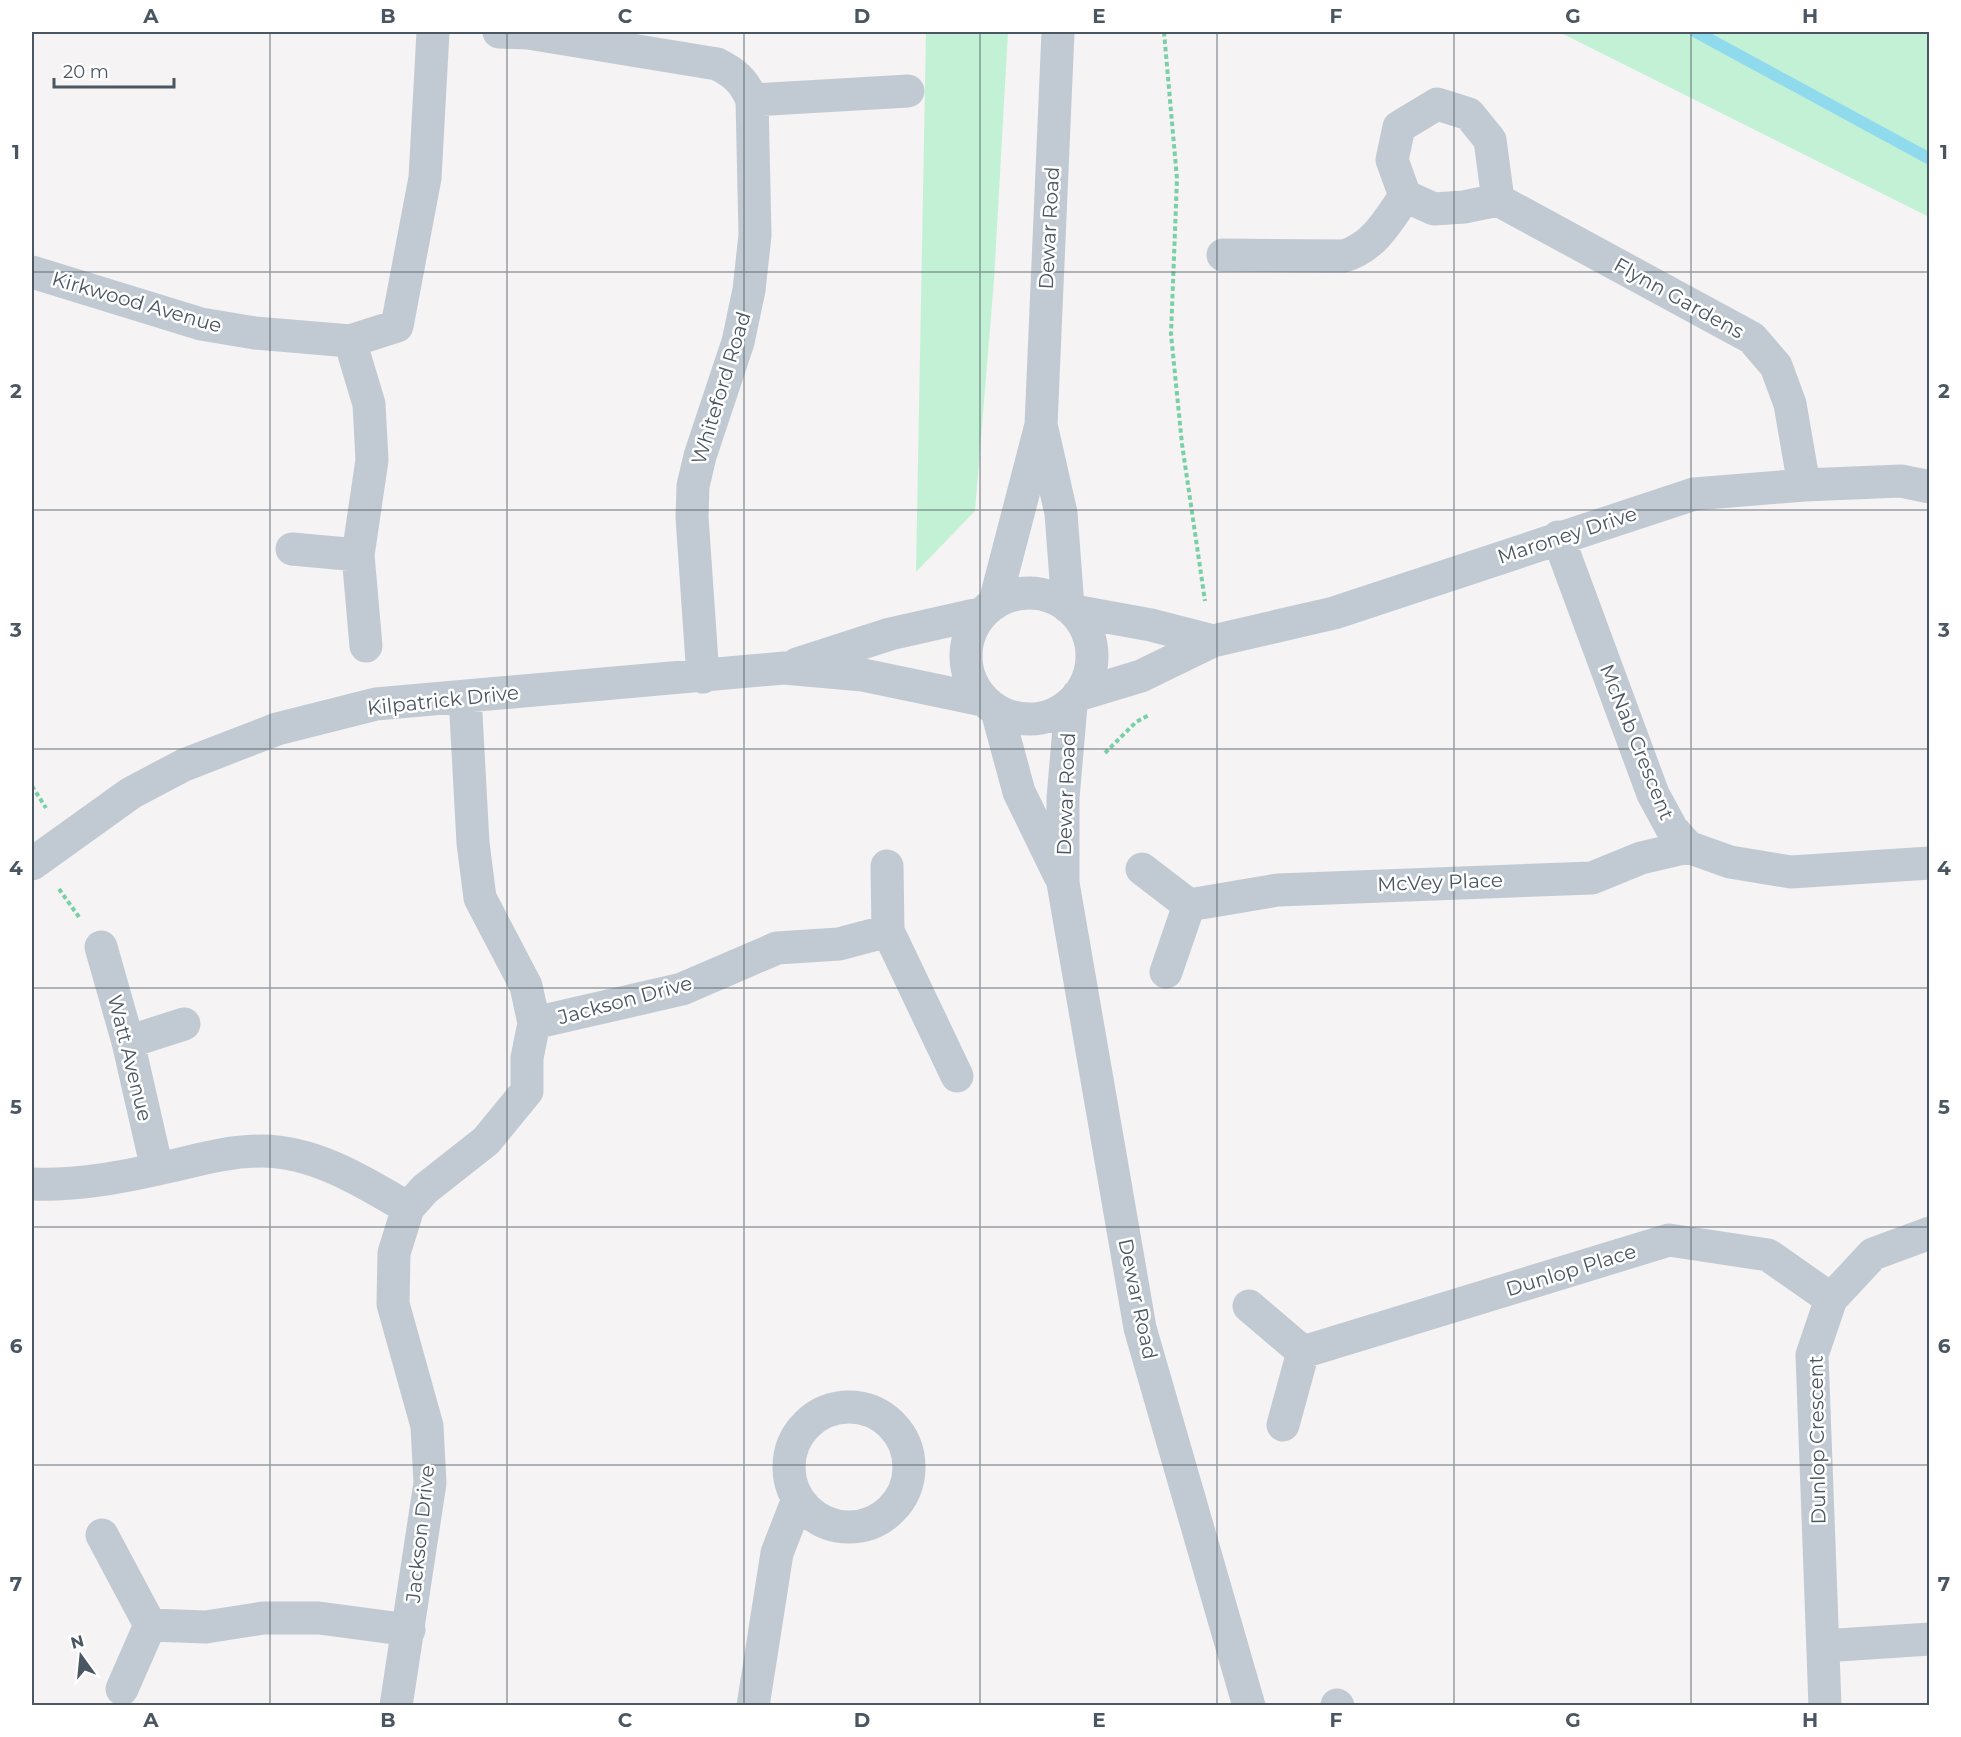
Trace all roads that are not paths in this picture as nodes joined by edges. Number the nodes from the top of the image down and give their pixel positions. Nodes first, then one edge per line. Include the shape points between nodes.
1 (433, 32) edge
2 (499, 32) edge
3 (1058, 32) edge
4 (908, 91) dead end
5 (752, 100) junction
6 (1405, 196) junction
7 (1498, 200) junction
8 (1223, 255) dead end
9 (32, 272) edge
10 (350, 341) junction
11 (1041, 425) junction
12 (1804, 485) junction
13 (1929, 487) edge
14 (1558, 537) junction
15 (292, 549) dead end
16 (358, 555) junction
17 (989, 608) junction
18 (1071, 609) junction
19 (1213, 641) junction
20 (366, 646) dead end
21 (784, 668) junction
22 (703, 677) junction
23 (465, 696) junction
24 (1074, 700) junction
25 (990, 705) junction
26 (1688, 847) junction
27 (35, 862) edge
28 (1929, 862) edge
29 (887, 866) dead end
30 (1142, 868) dead end
31 (1063, 884) junction
32 (1189, 905) junction
33 (888, 931) junction
34 (100, 947) road end
35 (1166, 972) dead end
36 (534, 1023) junction
37 (184, 1024) dead end
38 (128, 1042) junction
39 (957, 1076) dead end
40 (157, 1169) junction
41 (32, 1184) edge
42 (408, 1208) junction
43 (1929, 1233) edge
44 (1831, 1299) junction
45 (1249, 1306) dead end
46 (1303, 1352) junction
47 (1283, 1425) dead end
48 (798, 1499) dead end
49 (102, 1536) dead end
50 (150, 1625) junction
51 (409, 1630) junction
52 (1929, 1639) edge
53 (1823, 1646) junction
54 (122, 1689) dead end
55 (396, 1706) edge
56 (753, 1706) edge
57 (1249, 1706) edge
58 (1825, 1706) edge

1 - 10 street, Kirkwood Avenue via 425,178 397,326
2 - 5 street via 528,33 717,64 735,73
3 - 11 street, Dewar Road
4 - 5 street
5 - 22 street, Whiteford Road via 755,235 749,290 738,342 699,456 693,486
6 - 7 street via 1434,209
6 - 7 street via 1392,160 1399,127 1437,104 1469,114 1490,140
6 - 8 street via 1375,238 1360,251 1344,256
7 - 12 street, Flynn Gardens via 1752,338 1776,366 1790,404
9 - 10 street, Kirkwood Avenue via 201,324
10 - 16 street via 369,404 372,460
11 - 17 street, Dewar Road
11 - 18 street, Dewar Road via 1061,513
12 - 13 street, Maroney Drive via 1901,481
12 - 14 street, Maroney Drive via 1694,494
14 - 19 street, Maroney Drive via 1334,613
14 - 26 street, McNab Crescent via 1653,794 1672,829
15 - 16 street
16 - 20 street
17 - 18 street via 1028,592 1057,599
17 - 21 street, Kilpatrick Drive
17 - 25 street via 972,630 967,658 973,685
18 - 19 street, Maroney Drive
18 - 24 street via 1086,628 1092,648 1092,669
19 - 24 street, Maroney Drive via 1141,676
21 - 22 street, Kilpatrick Drive
21 - 25 street, Kilpatrick Drive via 863,675
22 - 23 street, Kilpatrick Drive
23 - 27 street, Kilpatrick Drive via 376,704 277,729 184,765 131,793
23 - 36 street, Jackson Drive via 480,898 526,987
24 - 25 street via 1052,715 1032,720 1014,718
24 - 31 street, Dewar Road via 1063,798
25 - 31 street, Dewar Road via 1018,792
26 - 28 street via 1730,862 1791,872
26 - 32 street, McVey Place via 1641,858 1592,878 1278,890
29 - 33 street
30 - 32 street
31 - 57 street, Dewar Road via 1140,1328
32 - 35 street
33 - 36 street, Jackson Drive via 839,944 777,948 682,989
33 - 39 street
34 - 38 street, Watt Avenue
36 - 42 street, Jackson Drive via 527,1058 527,1091 486,1141 425,1189
37 - 38 street
38 - 40 street, Watt Avenue
40 - 41 street via 51,1185
40 - 42 street via 226,1153 262,1151 299,1157 352,1175
42 - 51 street, Jackson Drive via 394,1253 393,1304 427,1426 430,1483
43 - 44 street, Dunlop Crescent via 1874,1254
44 - 46 street, Dunlop Place via 1768,1255 1669,1240
44 - 53 street, Dunlop Crescent via 1812,1355
45 - 46 street
46 - 47 street
48 - 56 street via 777,1553
49 - 50 street
50 - 51 street via 206,1627 263,1618 319,1618
50 - 54 street
51 - 55 street, Jackson Drive
52 - 53 street
53 - 58 street, Dunlop Crescent

